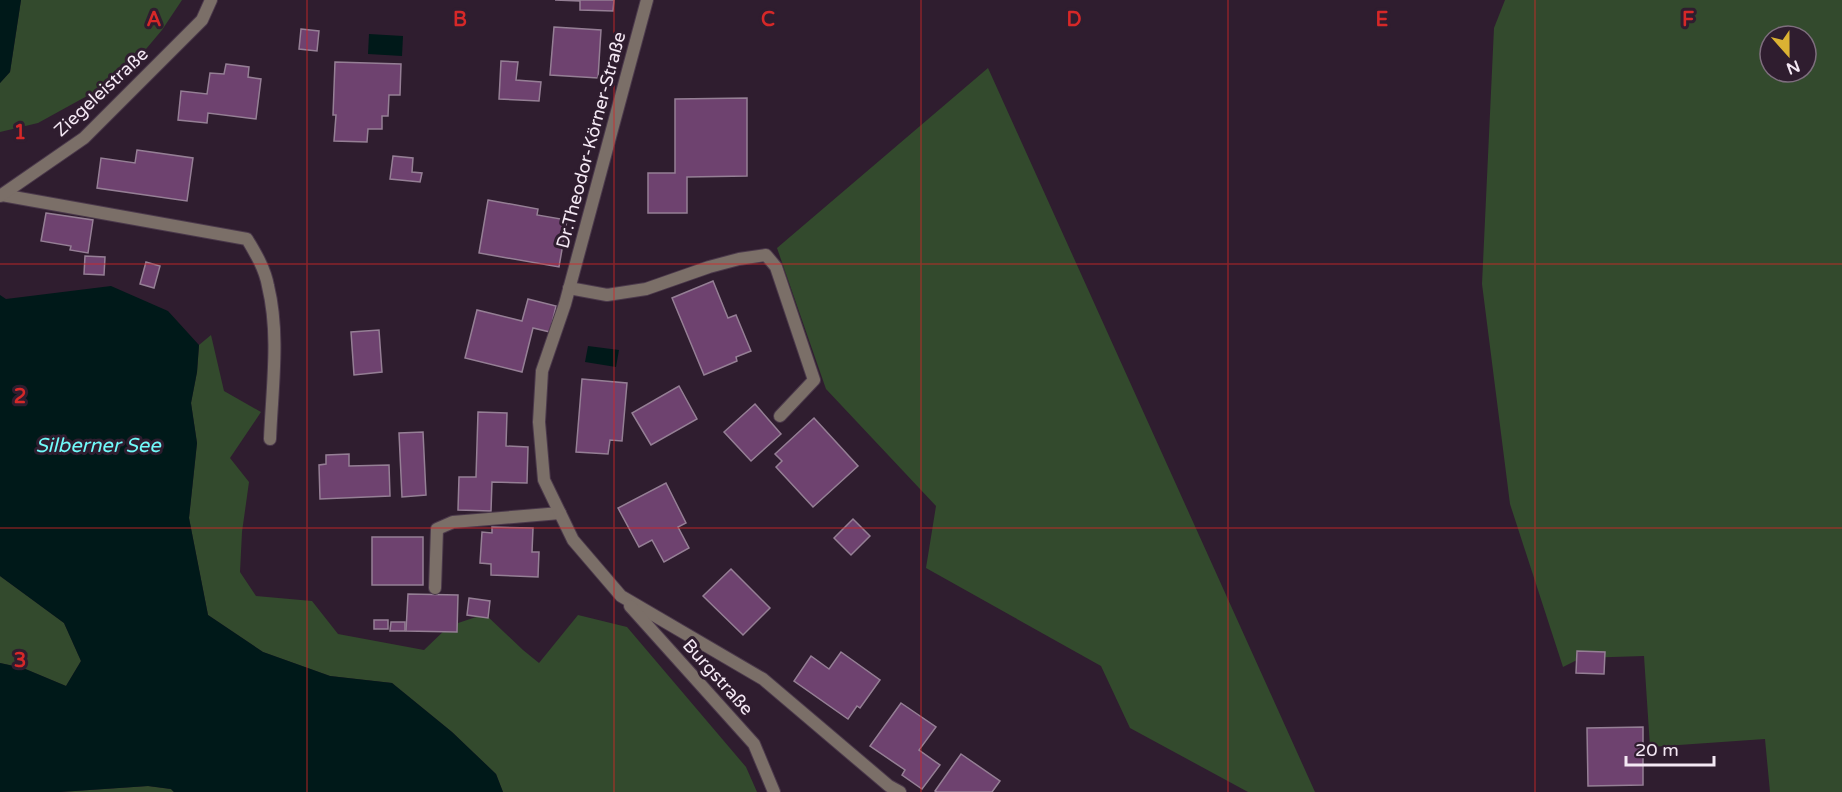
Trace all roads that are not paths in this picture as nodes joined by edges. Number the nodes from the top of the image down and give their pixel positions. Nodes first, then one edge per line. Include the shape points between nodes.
1 (211, 0) edge
2 (647, 0) edge
3 (1, 195) edge
4 (569, 288) junction
5 (780, 416) dead end
6 (270, 439) dead end
7 (560, 513) junction
8 (435, 588) dead end
9 (621, 596) junction
10 (774, 792) edge
11 (900, 792) edge

1 - 3 street, Ziegeleistraße via 202,20 84,138
2 - 4 street, Dr.Theodor-Körner-Straße
3 - 6 street via 247,239 268,284 275,328
4 - 5 street via 607,295 646,289 709,267 766,255 776,267 814,380
4 - 7 street, Dr.Theodor-Körner-Straße via 542,371 539,422 544,480
7 - 8 street via 453,522 437,529
7 - 9 street, Dr.Theodor-Körner-Straße via 573,540
9 - 10 street, Burgstraße via 754,744
9 - 11 street, Dr.Theodor-Körner-Straße via 763,679

